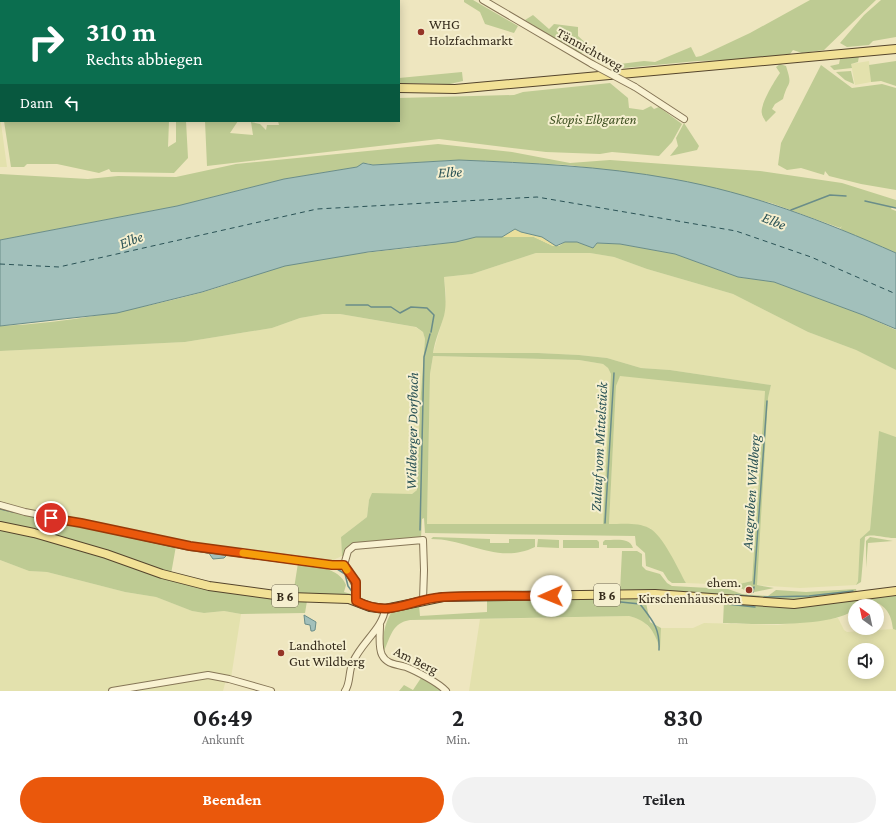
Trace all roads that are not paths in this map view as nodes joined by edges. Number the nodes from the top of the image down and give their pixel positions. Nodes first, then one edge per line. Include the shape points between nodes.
1 (483, 0) edge
2 (896, 49) edge
3 (400, 88) edge
4 (684, 119) dead end
5 (0, 505) edge
6 (0, 526) edge
7 (344, 565) junction
8 (896, 591) edge
9 (423, 600) junction
10 (356, 601) junction
11 (385, 610) junction
12 (380, 624) junction
13 (112, 691) edge
14 (271, 691) edge
15 (345, 691) edge
16 (446, 691) edge

1 - 4 street, Tännichtweg, bridge via 635,87
2 - 3 main road via 456,89
5 - 7 street via 190,546
6 - 10 main road, B 6 via 34,533 162,574 209,586 290,597 342,598
7 - 9 street via 348,551 354,546 423,540
7 - 10 street via 356,582
8 - 9 main road, B 6 via 794,604 655,594 443,597
9 - 11 main road, B 6
10 - 11 main road, B 6
11 - 12 street
12 - 15 street via 371,633 354,660 349,674 349,685
12 - 16 street, Am Berg via 380,649 384,659 394,665 406,667
13 - 14 street via 208,675

